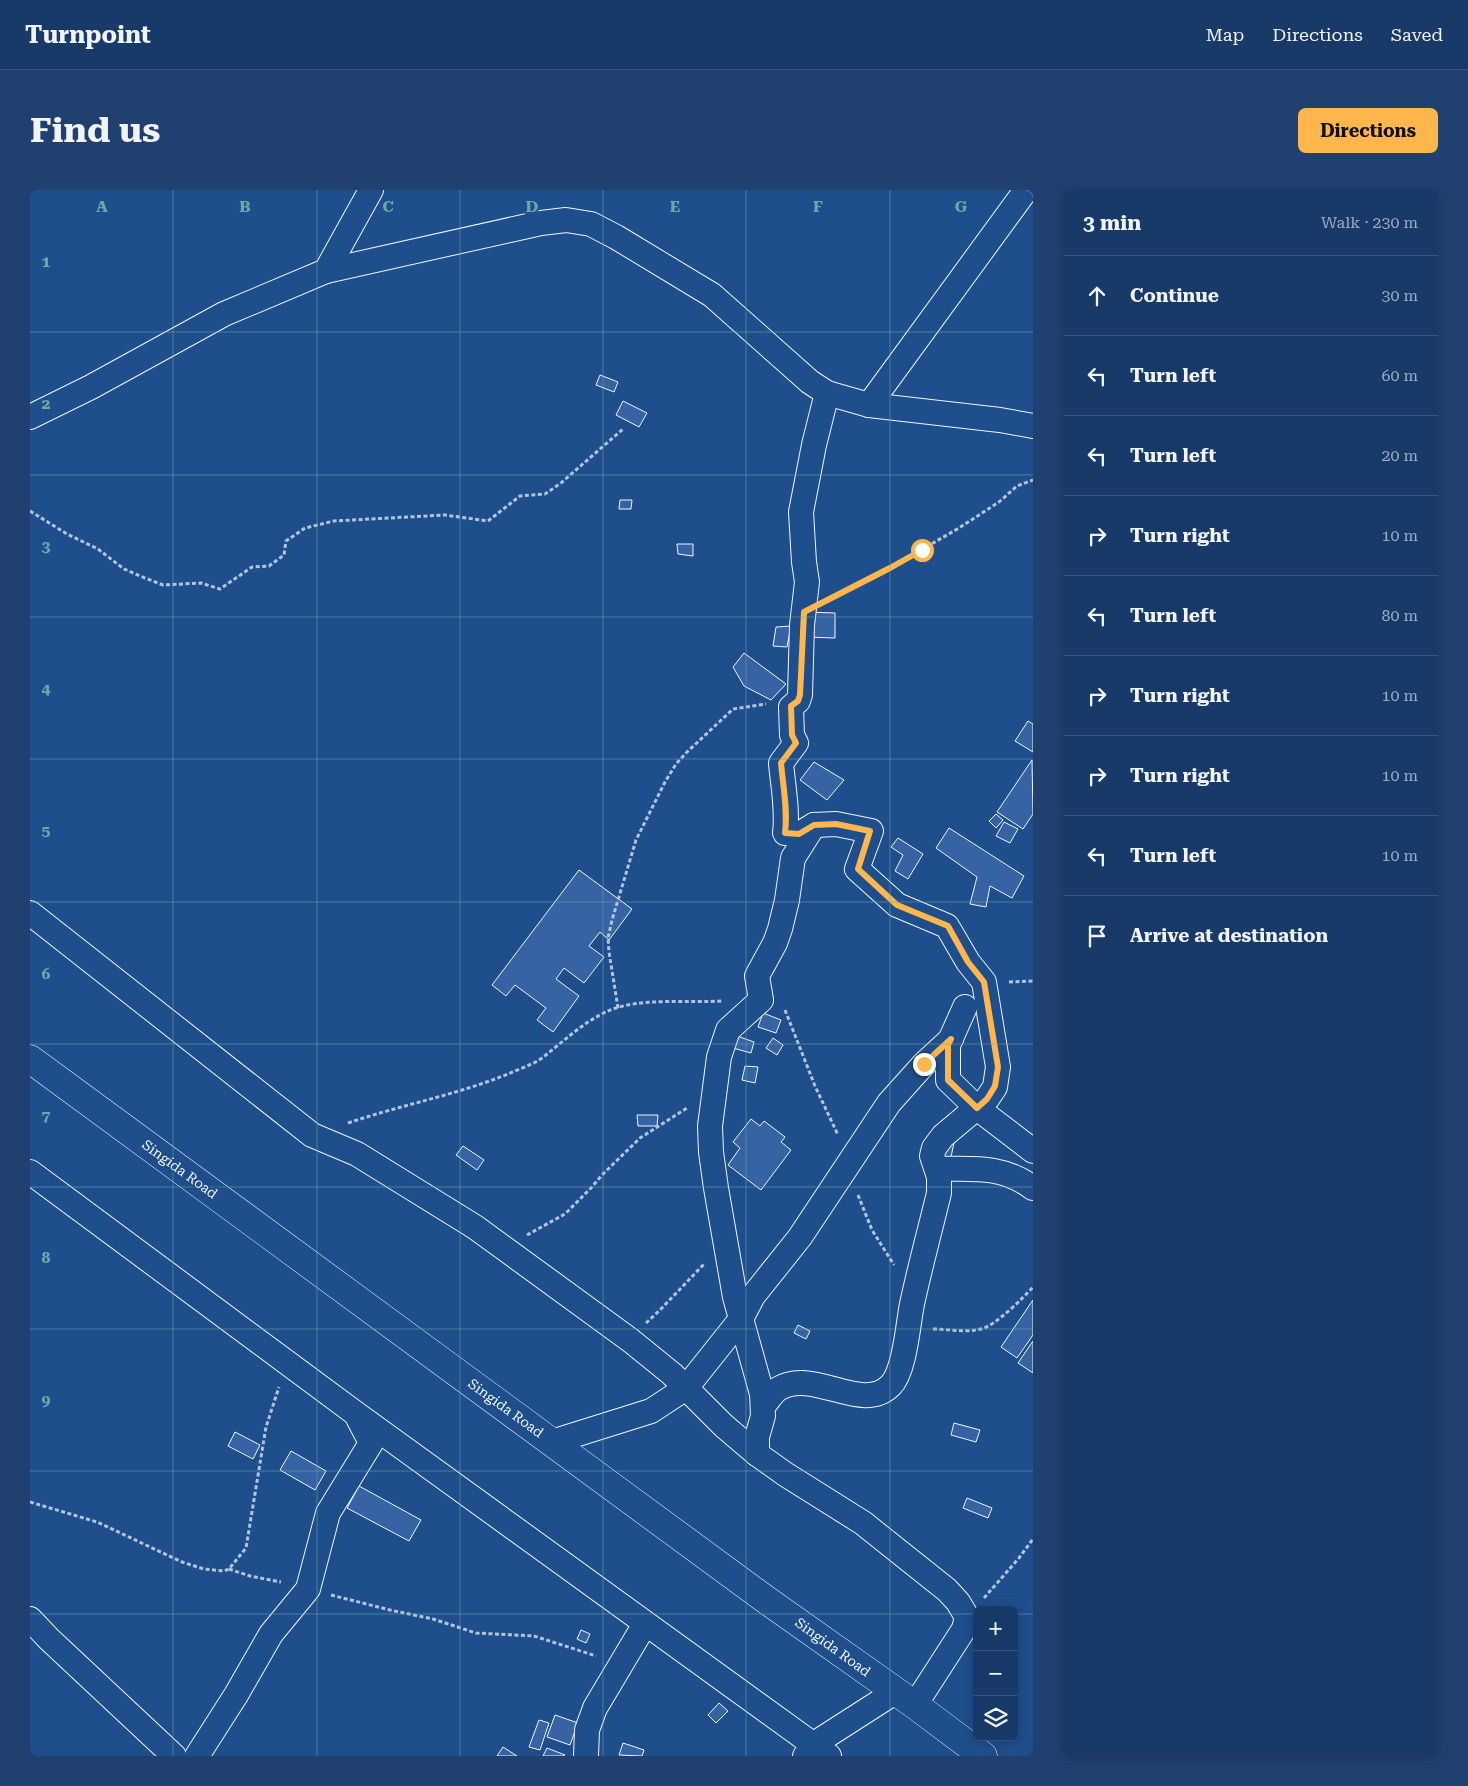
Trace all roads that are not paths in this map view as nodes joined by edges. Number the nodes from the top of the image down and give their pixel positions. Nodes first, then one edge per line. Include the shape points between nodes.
1 (371, 190) edge
2 (1026, 190) edge
3 (326, 271) junction
4 (827, 393) junction
5 (869, 405) junction
6 (30, 417) edge
7 (1033, 426) edge
8 (814, 825) junction
9 (30, 913) edge
10 (965, 1007) dead end
11 (951, 1039) junction
12 (30, 1059) edge
13 (977, 1108) junction
14 (1033, 1151) edge
15 (937, 1169) junction
16 (30, 1172) edge
17 (1033, 1188) edge
18 (741, 1319) junction
19 (686, 1388) junction
20 (764, 1406) junction
21 (355, 1414) junction
22 (552, 1442) junction
23 (757, 1454) junction
24 (30, 1618) edge
25 (645, 1624) junction
26 (905, 1699) junction
27 (816, 1752) edge
28 (174, 1756) edge
29 (196, 1756) edge
30 (586, 1756) edge
31 (983, 1756) edge

1 - 3 street
2 - 5 street
3 - 4 street via 541,223 566,220 592,224 712,294 810,382
3 - 6 street via 224,314
4 - 5 street
4 - 8 street via 801,512 807,582 800,695 791,706 792,735 796,743 781,763 787,814 785,833 799,834
5 - 7 street
8 - 13 street via 836,824 870,831 858,869 897,905 948,926 968,962 984,982 998,1067 995,1086
8 - 18 street via 793,858 780,929 757,976 761,1000 728,1030 719,1057 713,1093 711,1152
9 - 19 street via 312,1135 357,1154 475,1227 630,1340
10 - 11 street
11 - 13 street via 948,1045 948,1080
11 - 18 street via 889,1103 800,1237 753,1296
12 - 22 highway, Singida Road
13 - 14 street
13 - 15 street via 943,1136 934,1148 932,1156
15 - 17 street via 994,1170 1010,1174
15 - 20 street via 938,1193 911,1307 908,1333 893,1382 877,1395 866,1396 825,1386 791,1384 776,1390
16 - 21 street
18 - 19 street
18 - 20 street
19 - 22 street via 651,1410
19 - 23 street
20 - 23 street
21 - 25 street
21 - 29 street via 371,1443 328,1513 308,1589 271,1634
22 - 26 highway, Singida Road
23 - 26 street via 863,1523 958,1602 967,1617 964,1629
24 - 28 street via 48,1639
25 - 27 street
25 - 30 street via 595,1708 587,1730
26 - 27 street
26 - 31 highway, Singida Road

